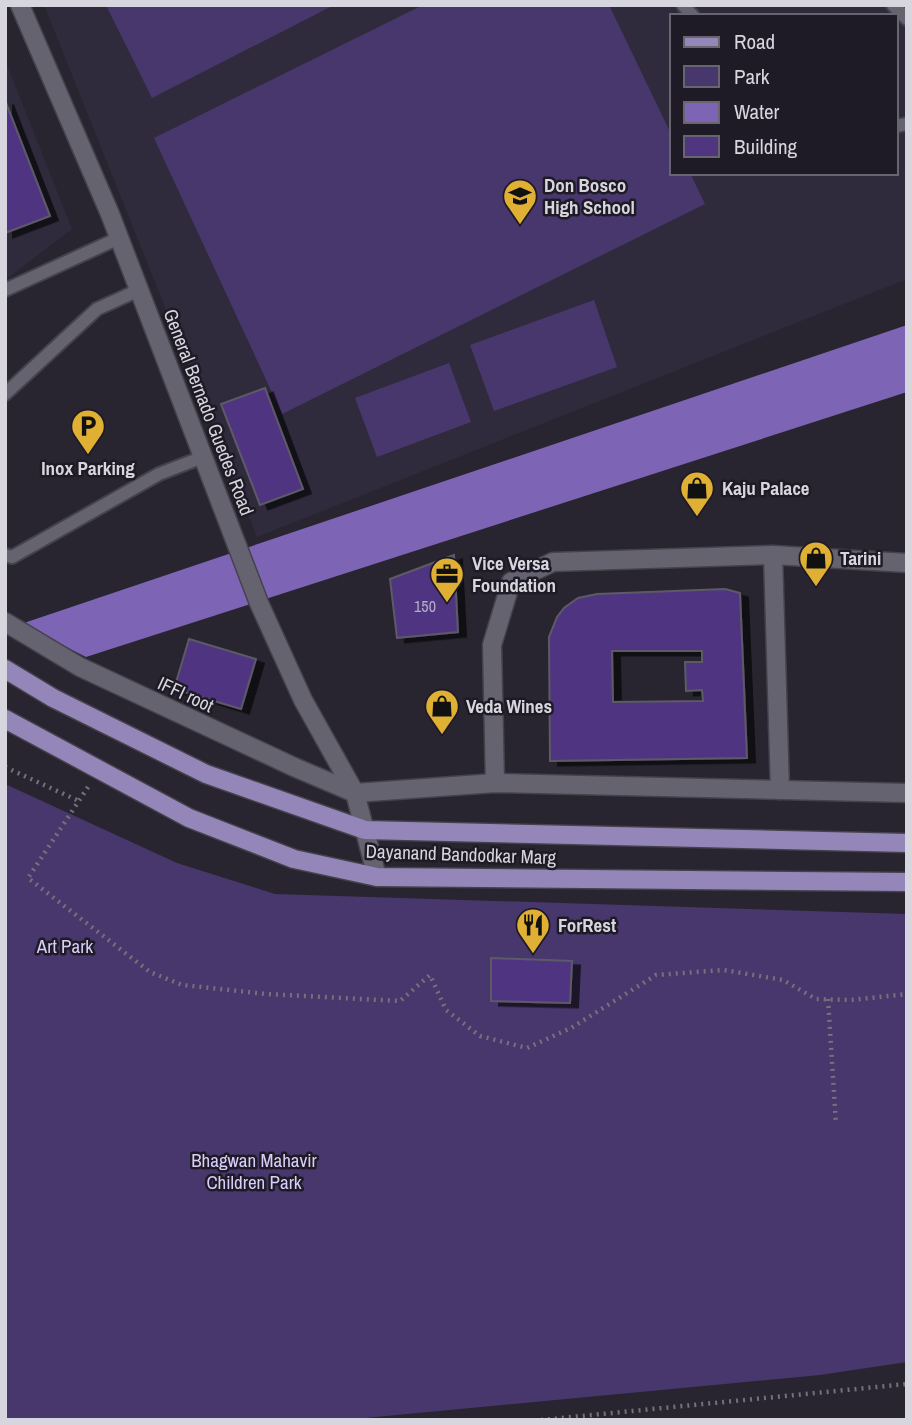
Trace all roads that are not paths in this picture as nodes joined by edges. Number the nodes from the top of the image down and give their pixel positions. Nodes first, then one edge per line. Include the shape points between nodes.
1 (20, 5) edge
2 (892, 5) edge
3 (907, 19) edge
4 (119, 238) junction
5 (5, 290) edge
6 (139, 290) junction
7 (5, 394) edge
8 (203, 457) junction
9 (5, 555) edge
10 (774, 555) junction
11 (907, 563) edge
12 (5, 622) edge
13 (5, 670) edge
14 (5, 719) edge
15 (495, 783) junction
16 (780, 790) junction
17 (355, 793) junction
18 (907, 793) edge
19 (365, 830) junction
20 (907, 843) edge
21 (377, 877) junction
22 (907, 882) edge

1 - 4 street, General Bernado Guedes Road
2 - 3 lane
4 - 5 lane
4 - 6 street, General Bernado Guedes Road
6 - 7 lane via 97,309
6 - 8 street, General Bernado Guedes Road
8 - 9 lane via 159,474 24,550
8 - 17 street, General Bernado Guedes Road via 259,603 303,700
10 - 11 street
10 - 15 street via 554,562 511,582 492,645
10 - 16 street
12 - 17 street, IFFI root via 80,667
13 - 19 main road, Dayanand Bandodkar Marg via 206,774
14 - 21 main road, Dayanand Bandodkar Marg via 189,818 294,859
15 - 16 street
15 - 17 street
16 - 18 street
17 - 19 street, General Bernado Guedes Road
19 - 20 main road, Dayanand Bandodkar Marg
19 - 21 street, General Bernado Guedes Road
21 - 22 main road, Dayanand Bandodkar Marg

